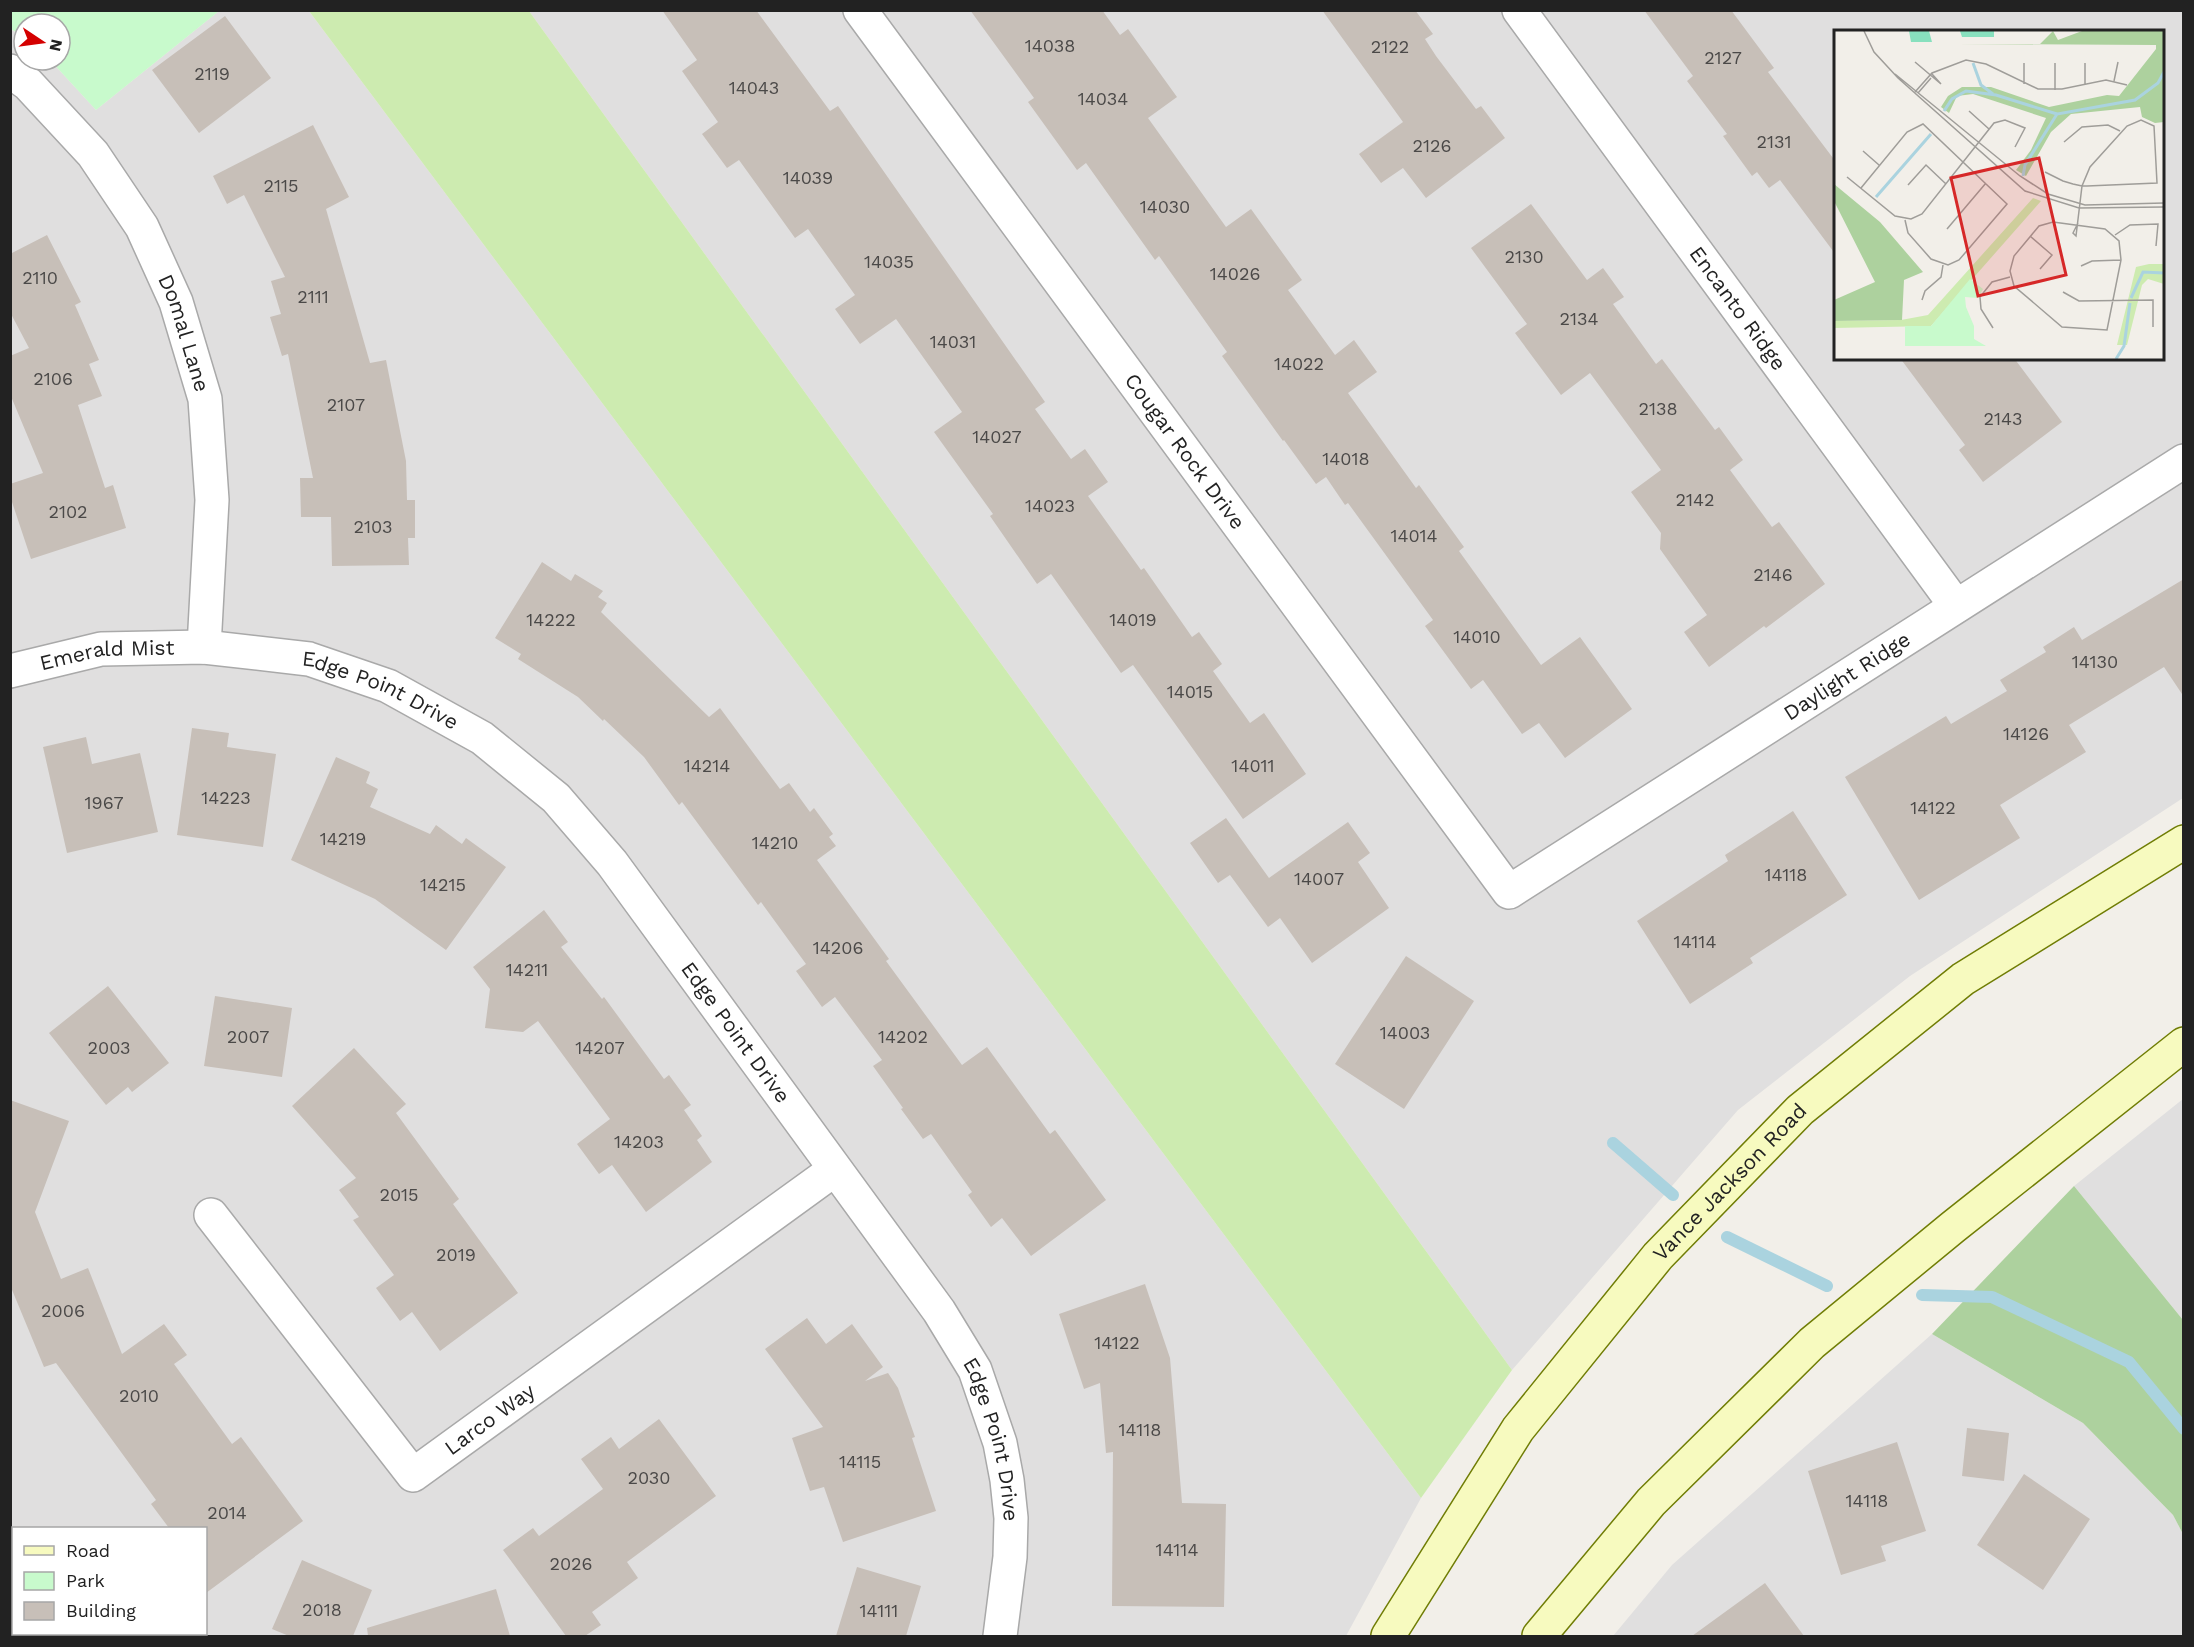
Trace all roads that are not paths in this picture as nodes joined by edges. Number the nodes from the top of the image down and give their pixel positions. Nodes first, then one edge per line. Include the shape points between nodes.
1 (860, 10) edge
2 (1519, 10) edge
3 (10, 71) edge
4 (2184, 461) edge
5 (1956, 606) junction
6 (204, 647) junction
7 (10, 671) edge
8 (2184, 842) edge
9 (1509, 892) joint
10 (2184, 1044) edge
11 (834, 1170) junction
12 (211, 1215) dead end
13 (1000, 1636) edge
14 (1388, 1636) edge
15 (1539, 1636) edge

1 - 9 street, Cougar Rock Drive
2 - 5 street, Encanto Ridge
3 - 6 street, Domal Lane via 28,84 93,154 142,227 176,302 205,399 212,500
4 - 5 street, Daylight Ridge
5 - 9 street, Daylight Ridge
6 - 7 street, Emerald Mist via 102,649
6 - 11 street, Edge Point Drive via 309,659 388,686 482,738 556,798 612,863
8 - 14 main road, Vance Jackson Road via 1963,979 1800,1110 1658,1256 1518,1429
10 - 15 main road via 1812,1343 1651,1502
11 - 12 street, Larco Way via 413,1475
11 - 13 street, Edge Point Drive via 939,1311 975,1370 1000,1443 1011,1518

